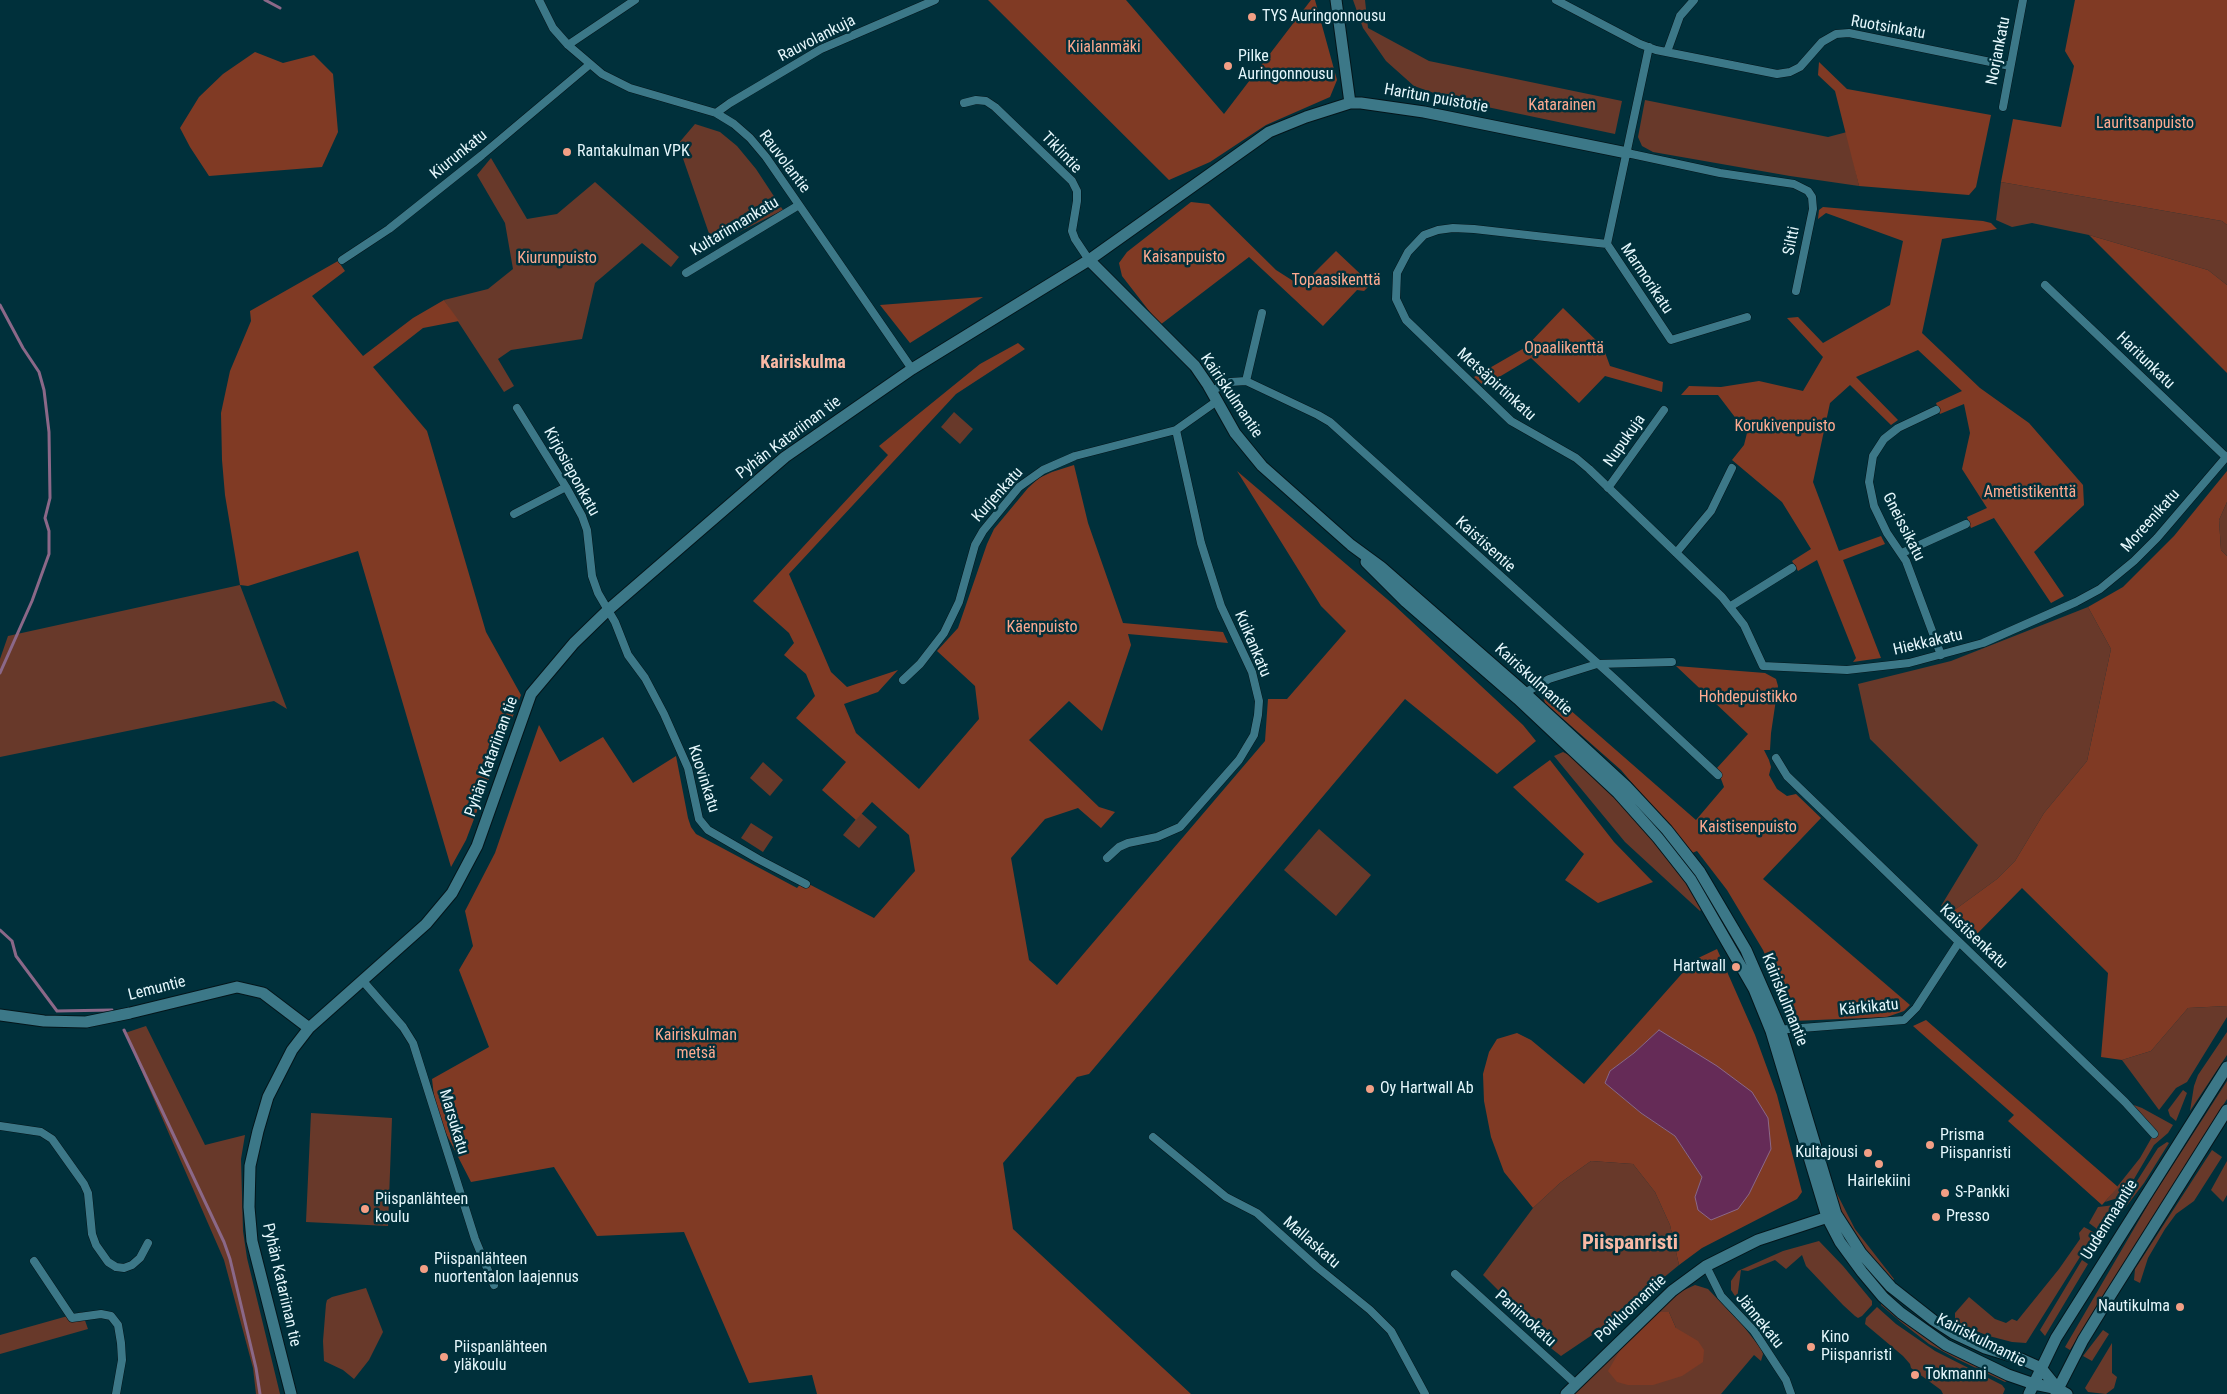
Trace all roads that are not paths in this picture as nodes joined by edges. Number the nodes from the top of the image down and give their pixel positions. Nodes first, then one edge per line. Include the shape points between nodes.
1 (539, 0) edge
2 (635, 0) edge
3 (935, 0) edge
4 (1336, 0) edge
5 (1556, 0) edge
6 (1694, 0) edge
7 (2023, 0) edge
8 (568, 45) junction
9 (1653, 48) junction
10 (1668, 52) junction
11 (590, 65) junction
12 (2010, 66) junction
13 (964, 103) dead end
14 (1350, 103) junction
15 (2003, 107) dead end
16 (716, 113) junction
17 (1627, 153) junction
18 (1812, 197) joint
19 (799, 205) junction
20 (1607, 244) junction
21 (342, 260) dead end
22 (1090, 260) junction
23 (686, 273) dead end
24 (2045, 285) dead end
25 (1796, 291) dead end
26 (1262, 312) dead end
27 (1747, 317) dead end
28 (912, 369) junction
29 (1246, 381) junction
30 (1214, 396) junction
31 (517, 408) dead end
32 (1664, 410) dead end
33 (1936, 410) dead end
34 (1176, 430) junction
35 (2226, 457) edge
36 (1732, 468) dead end
37 (566, 487) junction
38 (1608, 488) junction
39 (514, 514) dead end
40 (1966, 524) dead end
41 (1676, 553) junction
42 (1902, 553) junction
43 (1792, 568) dead end
44 (2088, 596) joint
45 (1731, 606) junction
46 (608, 610) junction
47 (1941, 655) junction
48 (1672, 662) dead end
49 (1596, 664) junction
50 (1763, 666) joint
51 (903, 680) dead end
52 (1521, 695) junction
53 (1776, 758) dead end
54 (1718, 775) dead end
55 (1108, 858) dead end
56 (806, 884) dead end
57 (1959, 942) junction
58 (362, 980) junction
59 (0, 1015) edge
60 (309, 1028) junction
61 (1776, 1030) junction
62 (2227, 1067) edge
63 (2227, 1110) edge
64 (0, 1126) edge
65 (2154, 1134) dead end
66 (1153, 1137) dead end
67 (1832, 1215) junction
68 (148, 1243) dead end
69 (34, 1262) dead end
70 (1706, 1266) junction
71 (1455, 1274) dead end
72 (494, 1285) dead end
73 (2041, 1368) junction
74 (1576, 1384) junction
75 (2031, 1389) edge
76 (2060, 1392) edge
77 (116, 1394) edge
78 (291, 1394) edge
79 (1425, 1394) edge
80 (1566, 1394) edge
81 (1791, 1394) edge

1 - 8 street, Rauvolantie via 553,28
2 - 8 street
3 - 16 street, Rauvolankuja via 820,49
4 - 14 street
5 - 9 street, Ruotsinkatu
6 - 10 street via 1680,16
7 - 12 street, Norjankatu
8 - 11 street, Rauvolantie
9 - 10 street, Ruotsinkatu
9 - 17 street
10 - 12 street, Ruotsinkatu via 1777,74 1800,67 1822,42 1836,34 1848,34
11 - 16 street, Rauvolantie via 630,88
11 - 21 street, Kiurunkatu via 482,155 389,228
12 - 15 street, Norjankatu
13 - 22 street, Tiklintie via 986,101 1072,181 1077,191 1072,230 1074,239
14 - 17 street, Haritun puistotie via 1424,112
14 - 22 street, Haritun puistotie via 1269,132
16 - 19 street, Rauvolantie via 750,138
17 - 18 street, Haritun puistotie via 1720,173 1794,184 1804,188
17 - 20 street, Marmorikatu
18 - 25 street, Siltti via 1813,209
19 - 23 street, Kultarinnankatu
19 - 28 street, Rauvolantie
20 - 27 street, Marmorikatu via 1671,340
20 - 38 street, Metsäpirtinkatu via 1474,229 1438,230 1424,235 1408,252 1397,273 1395,291 1398,307 1406,320 1511,421 1576,458
22 - 28 street, Pyhän Katariinan tie
22 - 30 street, Kairiskulmantie via 1195,366
24 - 35 street, Haritunkatu
26 - 29 street
28 - 46 street, Pyhän Katariinan tie via 785,457
29 - 30 street via 1230,382
29 - 49 street, Kaistisentie via 1330,422
30 - 34 street, Kurjenkatu
30 - 52 street, Kairiskulmantie via 1235,432 1262,466 1351,545 1405,601
31 - 37 street, Kirjosieponkatu
32 - 38 street, Nupukuja
33 - 42 street, Gneissikatu via 1890,434 1878,447 1870,464 1869,482 1874,506 1887,533
34 - 51 street, Kurjenkatu via 1075,456 1043,470 1019,488 982,531 959,602 944,634
34 - 55 street, Kuikankatu via 1201,543 1221,606 1252,672 1259,700 1258,715 1254,735 1239,760 1180,827 1118,847
35 - 44 street, Moreenikatu via 2151,544
36 - 41 street via 1711,512
37 - 39 street
37 - 46 street, Kirjosieponkatu via 587,530 592,576
38 - 41 street, Metsäpirtinkatu
40 - 42 street
41 - 45 street, Metsäpirtinkatu
42 - 47 street, Gneissikatu
43 - 45 street
44 - 47 street, Hiekkakatu via 1995,638
45 - 50 street, Metsäpirtinkatu via 1744,624
46 - 56 street, Kuovinkatu via 628,654 664,714 688,768 699,819 708,830
46 - 58 street, Pyhän Katariinan tie via 531,694 477,846 452,893 426,924
47 - 50 street, Hiekkakatu via 1864,669
48 - 49 street
49 - 52 street via 1549,679
49 - 54 street, Kaistisentie
52 - 61 street, Kairiskulmantie via 1618,793 1691,880
53 - 57 street, Kaistisenkatu via 1787,776
57 - 61 street, Kärkikatu via 1916,1008 1904,1020
57 - 65 street, Kaistisenkatu
58 - 60 street, Pyhän Katariinan tie
58 - 72 street, Marsukatu via 414,1043 475,1239
59 - 60 street, Lemuntie via 86,1022 237,987 263,993
60 - 78 street, Pyhän Katariinan tie via 292,1050 275,1082 250,1166 252,1241
61 - 67 street, Kairiskulmantie
62 - 73 street, Uudenmaantie via 2095,1274
63 - 76 street via 2083,1340
64 - 68 street via 41,1132 52,1139 84,1184 88,1193 92,1234 108,1262 116,1268 132,1265
66 - 79 street, Mallaskatu via 1226,1197 1257,1213 1370,1310 1391,1331
67 - 70 street, Poikluomantie via 1758,1240
67 - 73 street, Kairiskulmantie via 1873,1268 1910,1303 1953,1333
67 - 75 street, Kairiskulmantie via 1840,1242 1883,1297 1901,1313 1946,1345
69 - 77 street via 72,1318 101,1314 111,1316 118,1325 122,1360
70 - 74 street, Poikluomantie via 1672,1291
70 - 81 street, Jännekatu via 1721,1296 1754,1331 1786,1380
71 - 74 street, Panimokatu
73 - 75 street, Uudenmaantie
73 - 76 street, Kairiskulmantie
74 - 80 street, Poikluomantie
75 - 76 street, Kairiskulmantie

